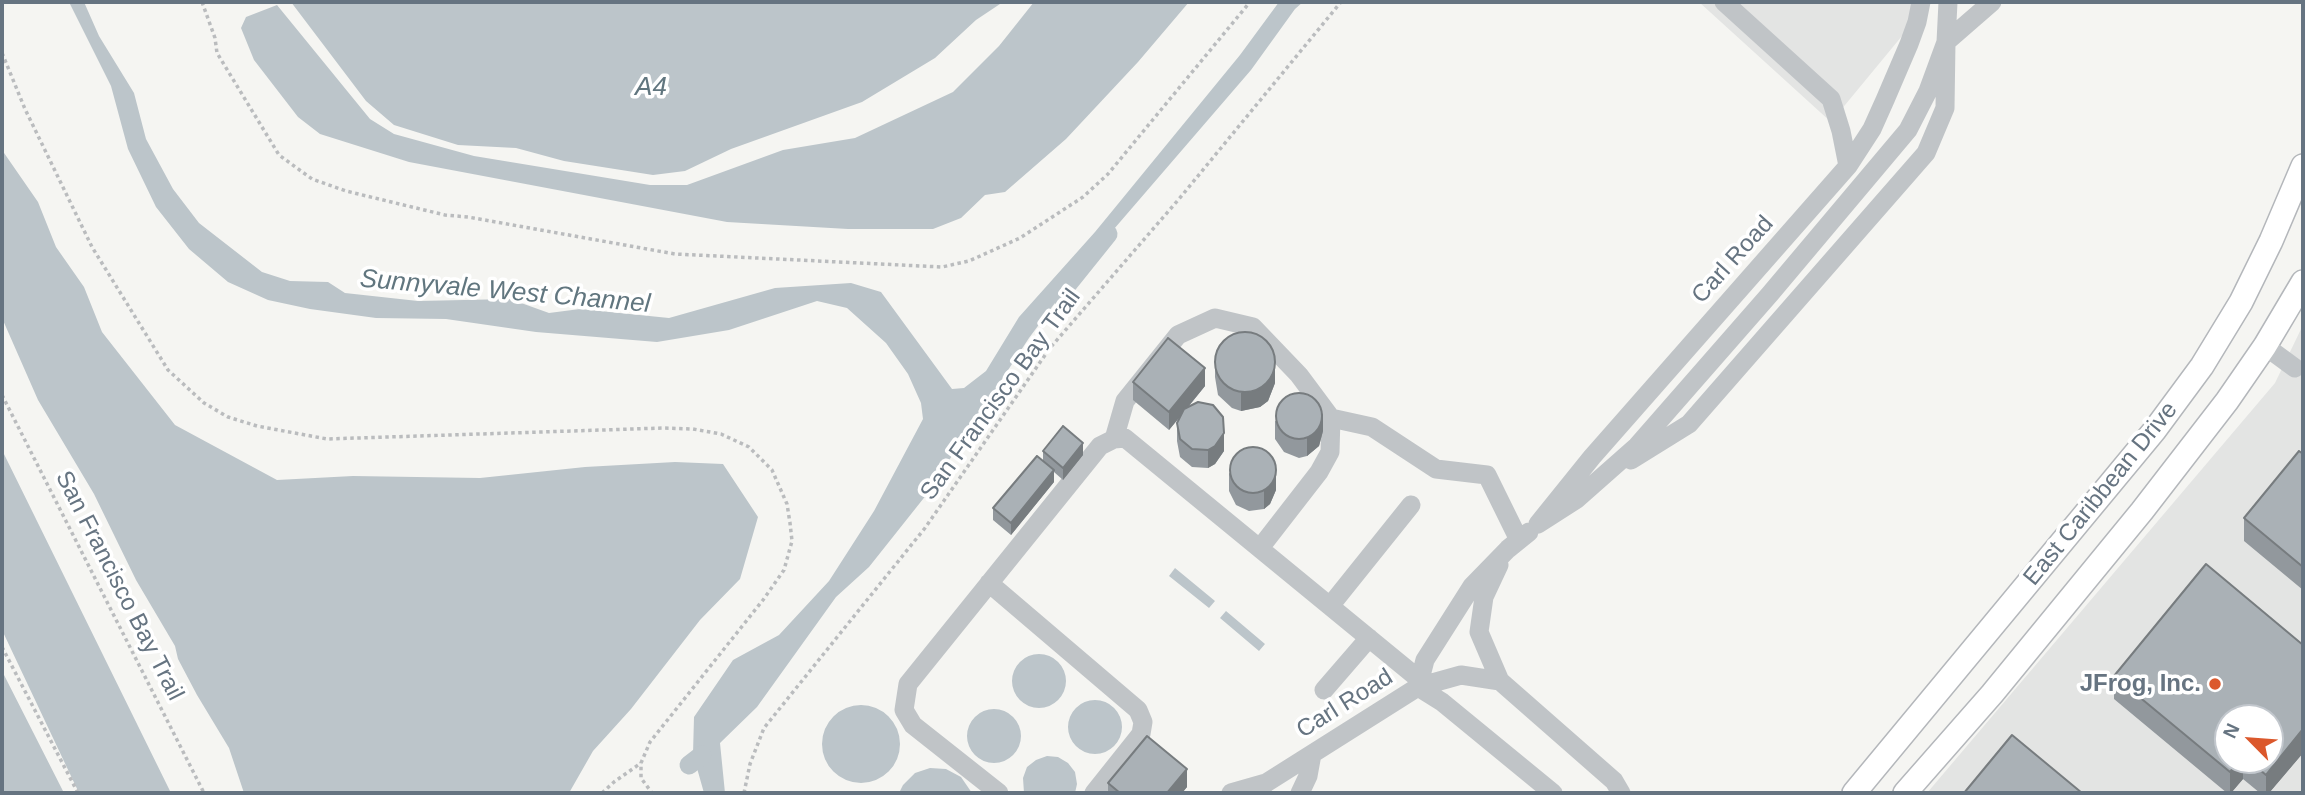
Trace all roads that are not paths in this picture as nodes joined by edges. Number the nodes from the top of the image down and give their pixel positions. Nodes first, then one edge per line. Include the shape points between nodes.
1 (1724, 2) edge
2 (1921, 2) edge
3 (1948, 2) edge
4 (1992, 2) edge
5 (1946, 42) junction
6 (1848, 166) junction
7 (2303, 166) edge
8 (2303, 282) edge
9 (2265, 346) junction
10 (2295, 368) dead end
11 (1331, 418) junction
12 (1114, 439) junction
13 (1605, 474) junction
14 (1411, 505) dead end
15 (1538, 524) junction
16 (1513, 544) junction
17 (1260, 548) junction
18 (989, 583) junction
19 (1330, 606) junction
20 (1369, 638) junction
21 (1500, 681) junction
22 (1419, 683) junction
23 (1324, 690) dead end
24 (1312, 754) junction
25 (1262, 788) edge
26 (999, 793) edge
27 (1094, 793) edge
28 (1231, 793) edge
29 (1300, 793) edge
30 (1553, 793) edge
31 (1621, 793) edge
32 (1854, 793) edge
33 (1905, 793) edge

1 - 6 lane via 1831,99
2 - 6 lane, Carl Road via 1885,100
3 - 5 lane, Carl Road
4 - 5 lane
5 - 13 lane, Carl Road via 1908,130 1637,446
5 - 13 lane, Carl Road via 1945,108 1926,153 1689,424
6 - 15 lane, Carl Road
7 - 32 main road, East Caribbean Drive via 2241,302 2202,366 2129,463
8 - 9 main road, East Caribbean Drive
9 - 10 lane
9 - 33 main road, East Caribbean Drive via 2142,511
11 - 12 lane via 1299,375 1252,327 1215,318 1178,335 1125,401
11 - 16 lane via 1372,427 1436,469 1487,475
11 - 17 lane via 1330,452
12 - 17 lane via 1125,438
12 - 18 lane via 1100,446
13 - 15 lane, Carl Road
14 - 19 lane
15 - 16 lane, Carl Road
16 - 21 lane via 1483,597 1479,632
16 - 22 lane, Carl Road via 1472,586 1425,660
17 - 19 lane
18 - 26 lane via 908,684 904,710 914,724
18 - 27 lane via 1138,710 1141,734
19 - 20 lane
20 - 22 lane
20 - 23 lane
21 - 22 lane via 1461,675
21 - 31 lane via 1614,781
22 - 24 lane, Carl Road
22 - 30 lane
24 - 25 lane, Carl Road
24 - 29 lane
25 - 28 lane, Carl Road

